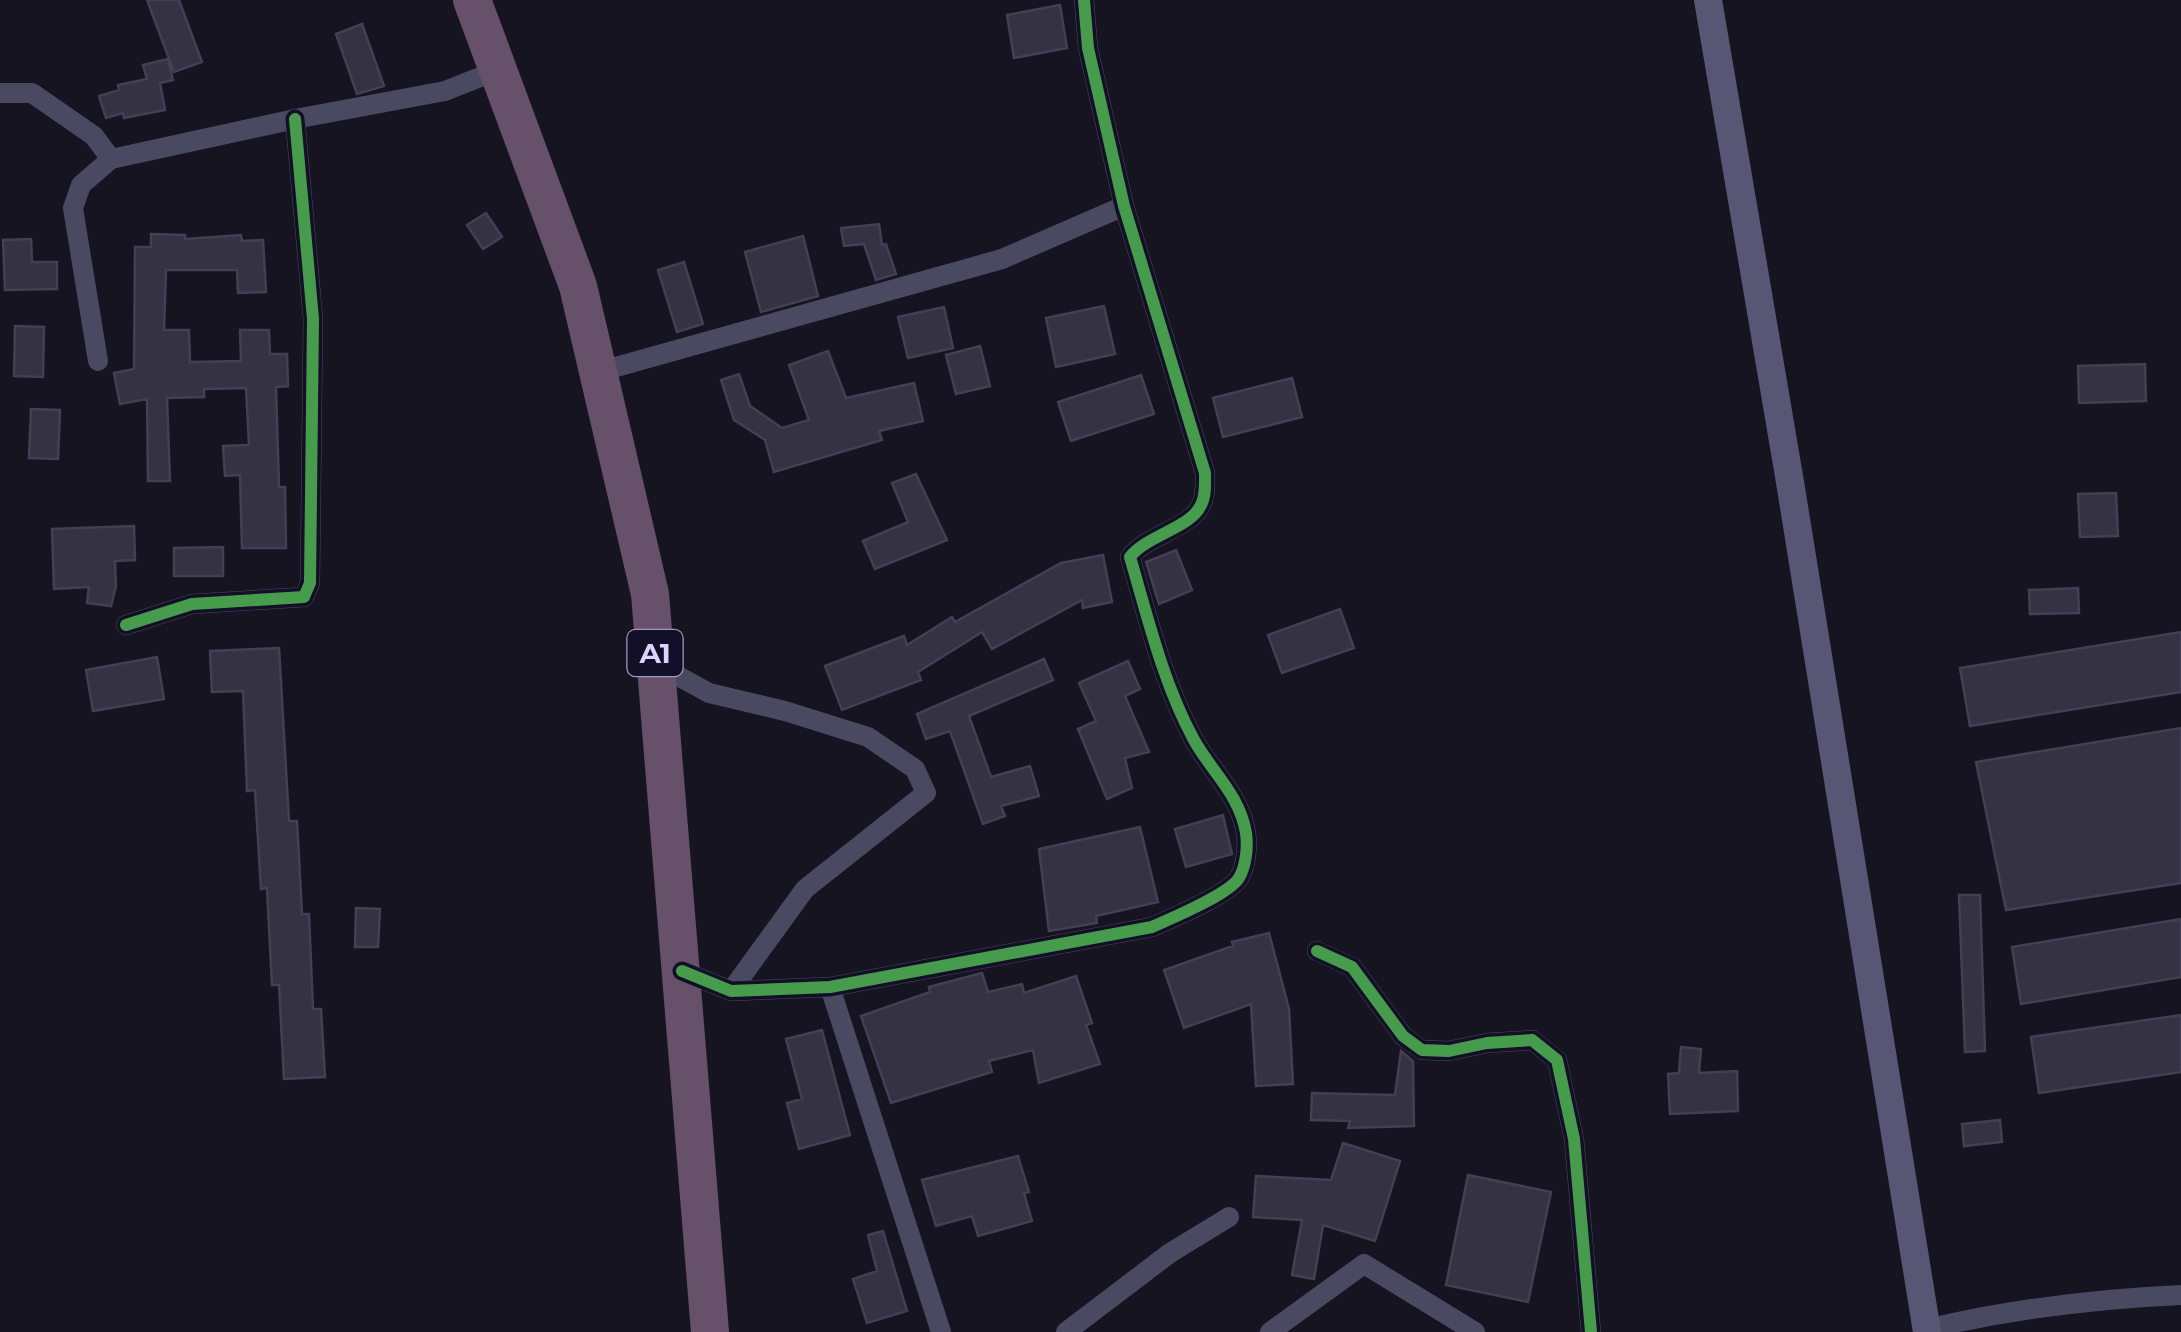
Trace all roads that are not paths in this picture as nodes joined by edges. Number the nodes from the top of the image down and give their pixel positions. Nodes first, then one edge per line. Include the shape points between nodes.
1 (472, 0) edge
2 (1084, 0) edge
3 (1708, 0) edge
4 (498, 70) junction
5 (0, 93) edge
6 (295, 119) junction
7 (111, 159) junction
8 (1124, 206) junction
9 (98, 361) dead end
10 (598, 372) junction
11 (126, 626) dead end
12 (656, 664) junction
13 (1317, 950) dead end
14 (682, 971) junction
15 (830, 987) junction
16 (731, 991) junction
17 (1229, 1217) dead end
18 (2181, 1296) edge
19 (1927, 1330) edge
20 (710, 1332) edge
21 (941, 1332) edge
22 (1066, 1332) edge
23 (1270, 1332) edge
24 (1475, 1332) edge
25 (1590, 1332) edge

1 - 4 highway, A1
2 - 8 street via 1088,48
3 - 19 main road
4 - 6 street via 445,91
4 - 10 highway, A1 via 578,286
5 - 7 street via 32,93 94,136
6 - 7 street
6 - 11 street via 312,319 310,583 304,598 192,604
7 - 9 street via 81,185 72,208
8 - 10 street via 1002,259
8 - 15 street via 1206,473 1199,510 1130,557 1171,689 1240,813 1246,858 1238,881 1152,928
10 - 12 highway, A1 via 650,594
12 - 14 highway, A1
12 - 16 street via 709,693 868,738 915,769 926,793 805,890
13 - 25 street via 1352,967 1403,1036 1422,1050 1532,1040 1556,1060 1574,1138
14 - 16 street
14 - 20 highway, A1
15 - 16 street
15 - 21 street
17 - 22 street
18 - 19 street via 1995,1312
23 - 24 street via 1364,1264

